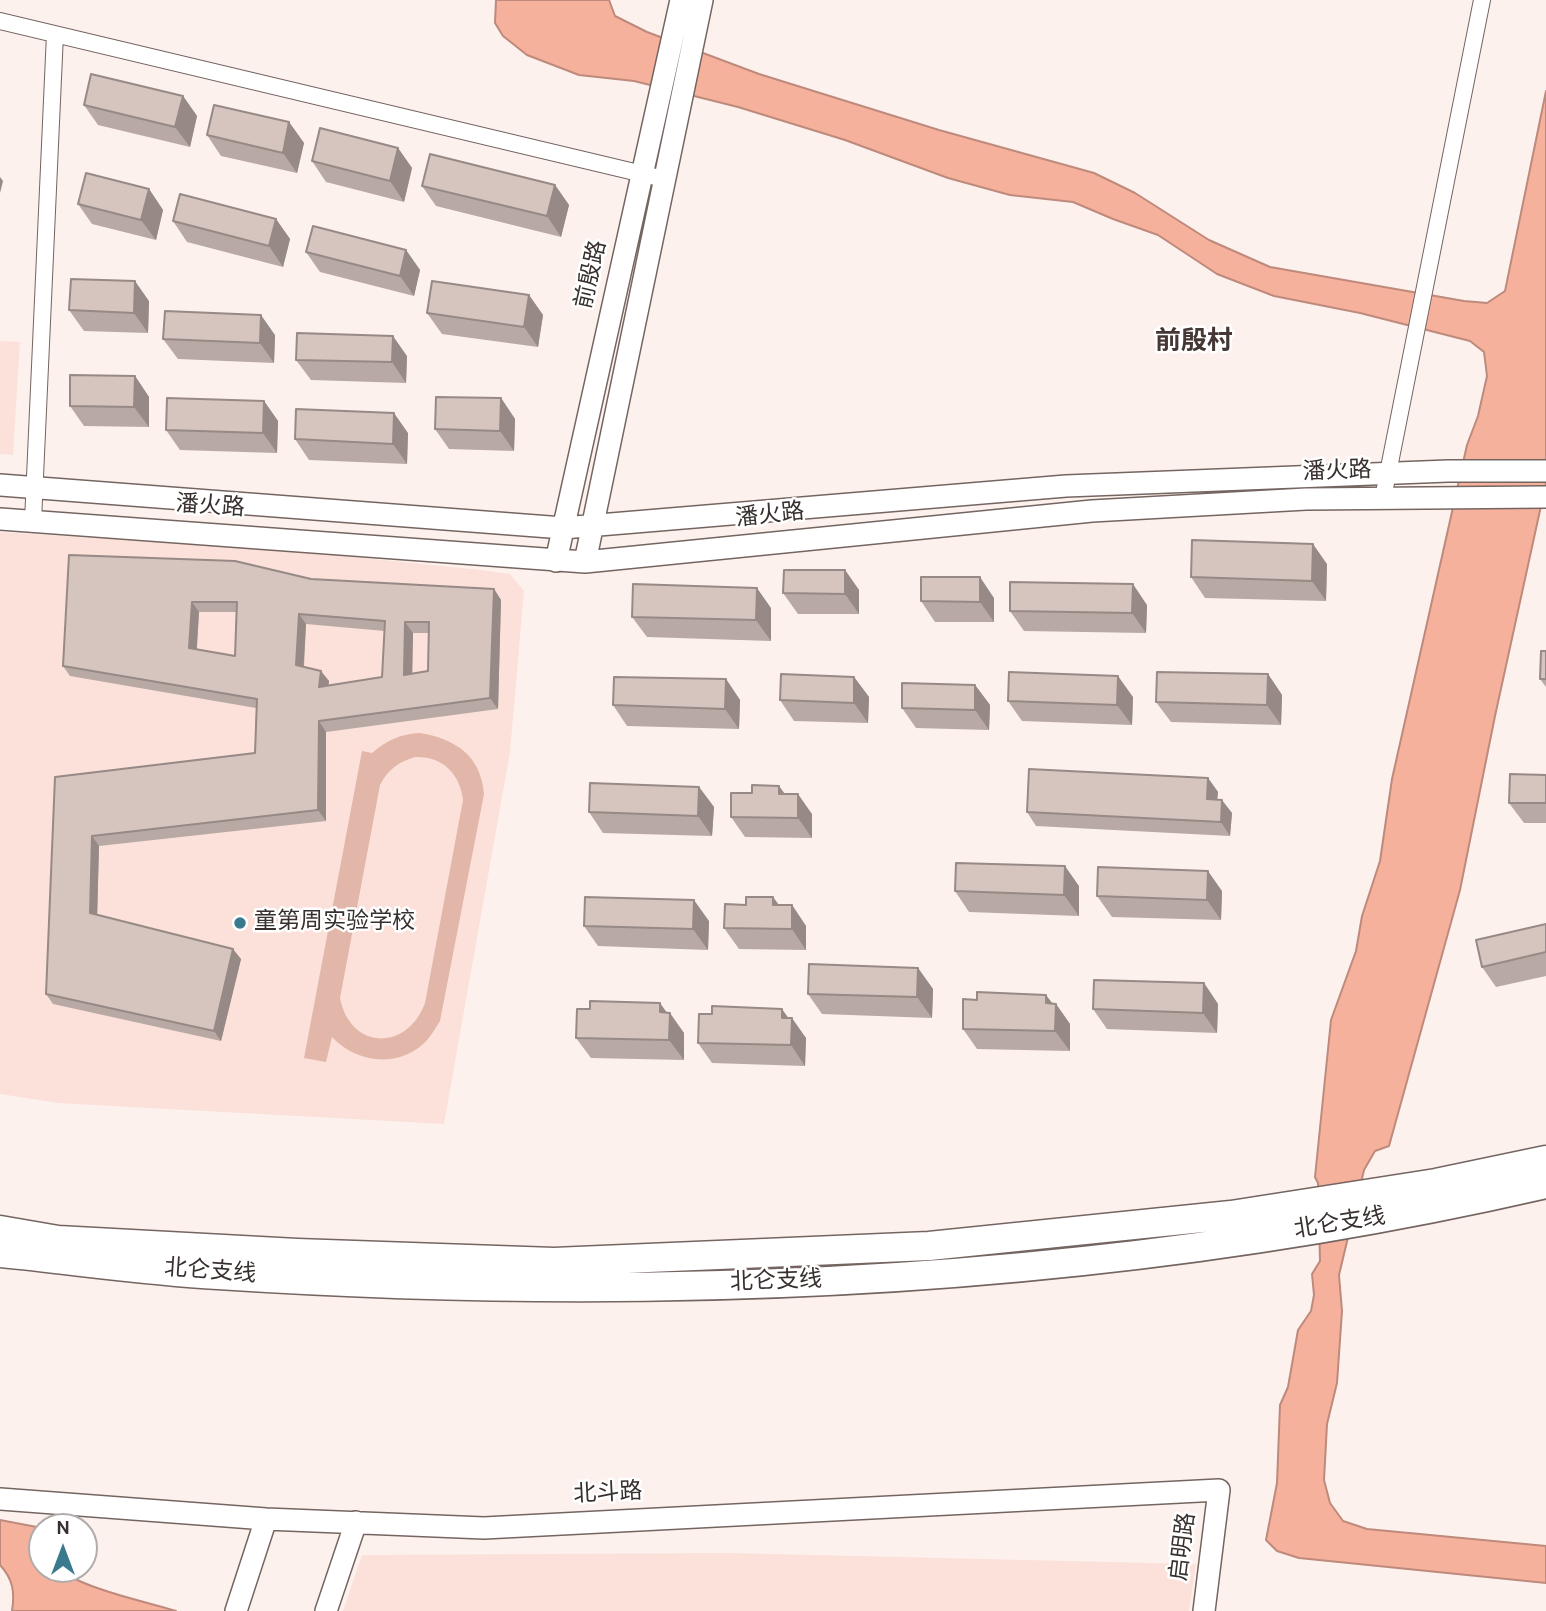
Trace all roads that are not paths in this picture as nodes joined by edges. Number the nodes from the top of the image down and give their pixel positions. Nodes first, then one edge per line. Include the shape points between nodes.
1 (681, 0) edge
2 (702, 0) edge
3 (1482, 0) edge
4 (0, 21) edge
5 (55, 34) junction
6 (643, 173) junction
7 (664, 179) junction
8 (1546, 471) edge
9 (1387, 473) junction
10 (0, 485) edge
11 (35, 487) junction
12 (1546, 497) edge
13 (1383, 498) junction
14 (0, 519) edge
15 (33, 521) junction
16 (592, 526) junction
17 (563, 528) junction
18 (556, 561) junction
19 (584, 562) junction
20 (1546, 1160) edge
21 (1546, 1184) edge
22 (1438, 1196) junction
23 (0, 1230) edge
24 (0, 1253) edge
25 (1219, 1490) joint
26 (0, 1499) edge
27 (266, 1519) junction
28 (356, 1522) junction
29 (236, 1611) edge
30 (326, 1611) edge
31 (1204, 1611) edge

1 - 6 street, 前殷路
2 - 7 street
3 - 9 street
4 - 5 street
5 - 6 street
5 - 11 street
6 - 7 street
6 - 17 street, 前殷路
7 - 16 street
8 - 9 street, 潘火路
9 - 13 street
9 - 16 street, 潘火路 via 1066,486
10 - 11 street, 潘火路
11 - 15 street
11 - 17 street, 潘火路
12 - 13 street, 潘火路
13 - 19 street, 潘火路 via 1092,511
14 - 15 street, 潘火路
15 - 18 street, 潘火路
16 - 17 street, 潘火路
16 - 19 street
17 - 18 street, 前殷路
18 - 19 street, 潘火路
20 - 22 highway, 北仑支线
21 - 22 highway, 北仑支线
22 - 23 highway, 北仑支线 via 929,1246 554,1262 58,1240
22 - 24 highway, 北仑支线 via 1230,1243 1078,1262 787,1285 470,1287 215,1275
25 - 28 street, 北斗路 via 484,1528
25 - 31 street, 启明路
26 - 27 street, 北斗路
27 - 28 street, 北斗路
27 - 29 street
28 - 30 street

